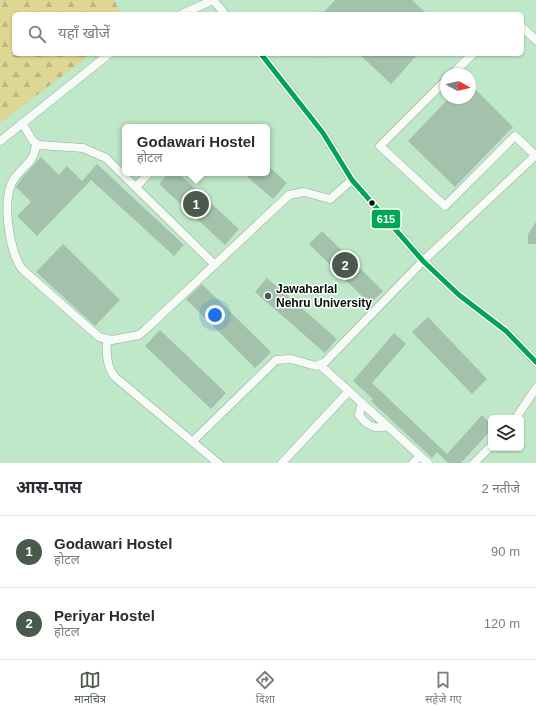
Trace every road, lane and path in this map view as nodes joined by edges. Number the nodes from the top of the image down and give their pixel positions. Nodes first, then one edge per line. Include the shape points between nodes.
1 (213, 0) edge
2 (326, 0) edge
3 (186, 12) edge
4 (223, 12) edge
5 (316, 12) edge
6 (524, 29) edge
7 (536, 40) edge
8 (106, 56) edge
9 (262, 56) edge
10 (471, 56) edge
11 (458, 68) edge
12 (440, 86) edge
13 (22, 123) junction
14 (0, 141) edge
15 (36, 144) junction
16 (379, 152) dead end
17 (536, 156) edge
18 (122, 173) edge
19 (125, 176) edge
20 (146, 176) edge
21 (352, 180) junction
22 (136, 187) junction
23 (330, 199) junction
24 (439, 212) dead end
25 (436, 216) dead end
26 (231, 250) junction
27 (423, 261) junction
28 (215, 265) junction
29 (203, 276) junction
30 (107, 340) junction
31 (294, 352) dead end
32 (536, 362) edge
33 (320, 366) junction
34 (536, 388) edge
35 (349, 392) junction
36 (362, 403) junction
37 (518, 415) edge
38 (387, 426) junction
39 (193, 441) junction
40 (488, 449) edge
41 (420, 456) junction
42 (218, 463) edge
43 (282, 463) edge
44 (413, 463) edge
45 (428, 463) edge
46 (474, 463) edge

1 - 3 lane
1 - 4 lane
2 - 5 path
6 - 7 lane
8 - 13 lane
9 - 21 lane via 323,133
10 - 11 lane
12 - 17 lane via 380,146 445,206 515,136
13 - 14 lane
13 - 15 lane
15 - 18 lane via 90,150 106,158
15 - 30 lane via 34,158 14,178 9,189 8,226 15,256 22,269 92,332
16 - 21 path
17 - 27 lane
19 - 22 lane
20 - 22 lane
21 - 23 lane
21 - 27 lane
22 - 28 lane
23 - 26 lane via 304,192 289,195
23 - 26 path via 299,237 282,252 259,258
24 - 25 path
26 - 28 lane
27 - 32 lane via 460,295 506,331
27 - 33 lane
28 - 29 lane
29 - 30 lane via 139,335
29 - 31 path via 272,342 282,344
30 - 39 lane via 107,360 111,373
33 - 35 lane
33 - 39 lane via 291,359 276,360
34 - 37 lane
35 - 36 lane
35 - 43 lane
36 - 38 lane
36 - 38 lane via 359,415 366,422 375,427
38 - 41 lane
39 - 42 lane
40 - 46 lane
41 - 44 lane
41 - 45 lane

